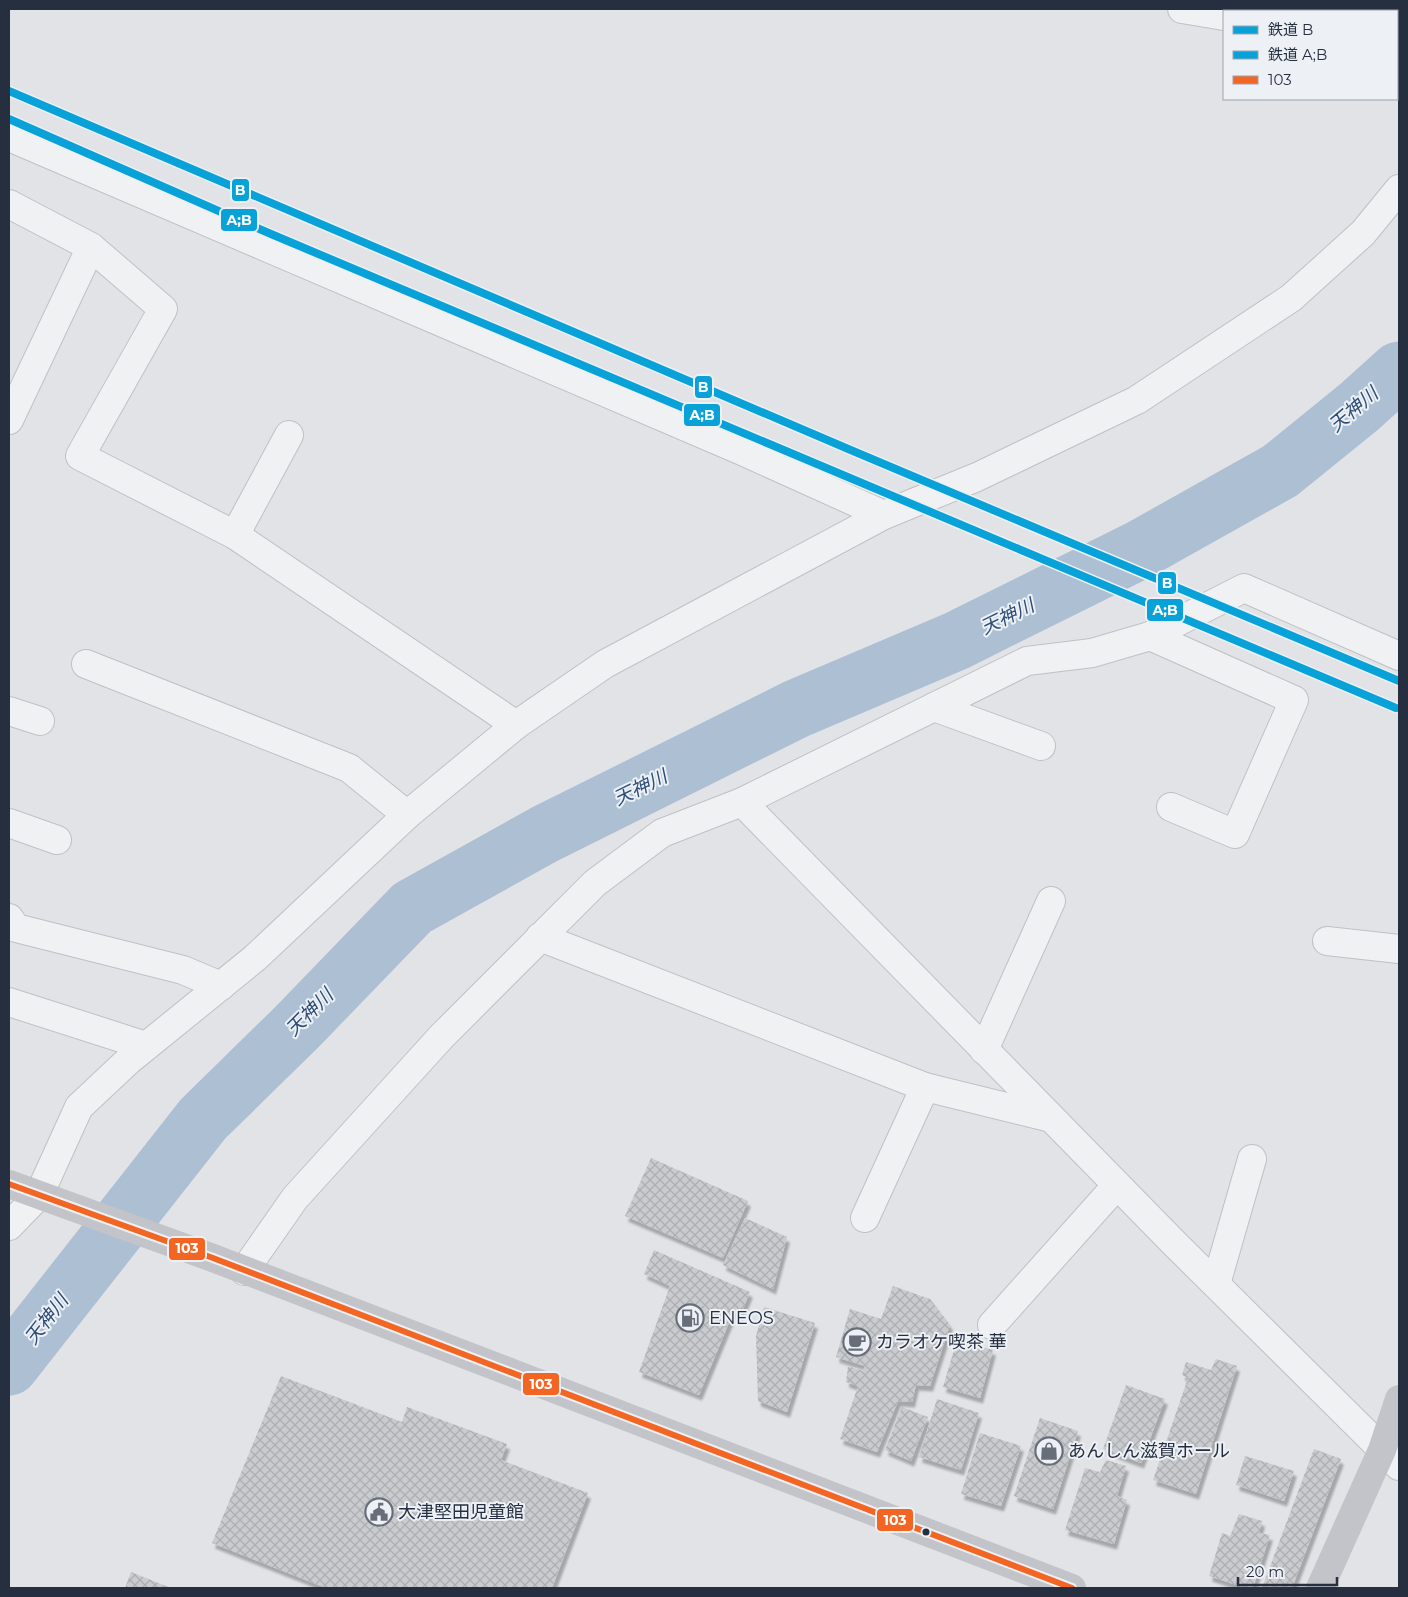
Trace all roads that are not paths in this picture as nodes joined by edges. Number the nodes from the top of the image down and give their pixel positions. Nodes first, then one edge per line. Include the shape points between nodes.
1 (1182, 9) edge
2 (1223, 16) edge
3 (9, 137) edge
4 (1399, 189) edge
5 (9, 204) edge
6 (91, 247) junction
7 (9, 420) edge
8 (290, 435) dead end
9 (884, 515) junction
10 (236, 535) junction
11 (1150, 636) junction
12 (1399, 656) edge
13 (86, 664) dead end
14 (934, 707) junction
15 (9, 711) edge
16 (40, 721) dead end
17 (516, 726) junction
18 (1041, 746) dead end
19 (742, 802) junction
20 (1171, 807) dead end
21 (407, 815) junction
22 (9, 823) edge
23 (57, 840) dead end
24 (1051, 901) dead end
25 (9, 918) edge
26 (540, 938) junction
27 (1327, 940) dead end
28 (1399, 949) edge
29 (221, 986) junction
30 (9, 1002) edge
31 (146, 1046) junction
32 (984, 1050) junction
33 (925, 1087) junction
34 (1052, 1118) junction
35 (1252, 1159) dead end
36 (9, 1184) edge
37 (1117, 1185) junction
38 (39, 1195) junction
39 (865, 1218) dead end
40 (9, 1226) edge
41 (244, 1271) junction
42 (1216, 1284) junction
43 (992, 1325) dead end
44 (1399, 1399) edge
45 (1391, 1458) edge
46 (1072, 1588) edge
47 (1320, 1588) edge

1 - 2 street
3 - 9 street
4 - 9 street via 1363,233 1291,298 1137,400 977,476
5 - 6 street
6 - 7 street
6 - 10 street via 163,309 80,456
8 - 10 street
9 - 17 street via 606,664
10 - 17 street
11 - 12 street via 1244,588
11 - 14 street via 1092,653 1027,661
11 - 20 street via 1294,700 1235,834
13 - 21 street via 349,768
14 - 18 street
14 - 19 street
15 - 16 street
17 - 21 street
19 - 26 street via 662,833 595,884
19 - 32 street
21 - 29 street
22 - 23 street
24 - 32 street
25 - 29 street via 16,928 183,970
26 - 33 street
26 - 41 street via 442,1036 296,1198
27 - 28 street
29 - 31 street
30 - 31 street
31 - 38 street via 79,1107
32 - 34 street
33 - 34 street
33 - 39 street
34 - 37 street
35 - 42 street
36 - 38 main road
37 - 42 street
37 - 43 street
38 - 40 street
38 - 41 main road
41 - 46 main road
42 - 45 street
44 - 45 main road
45 - 47 main road

